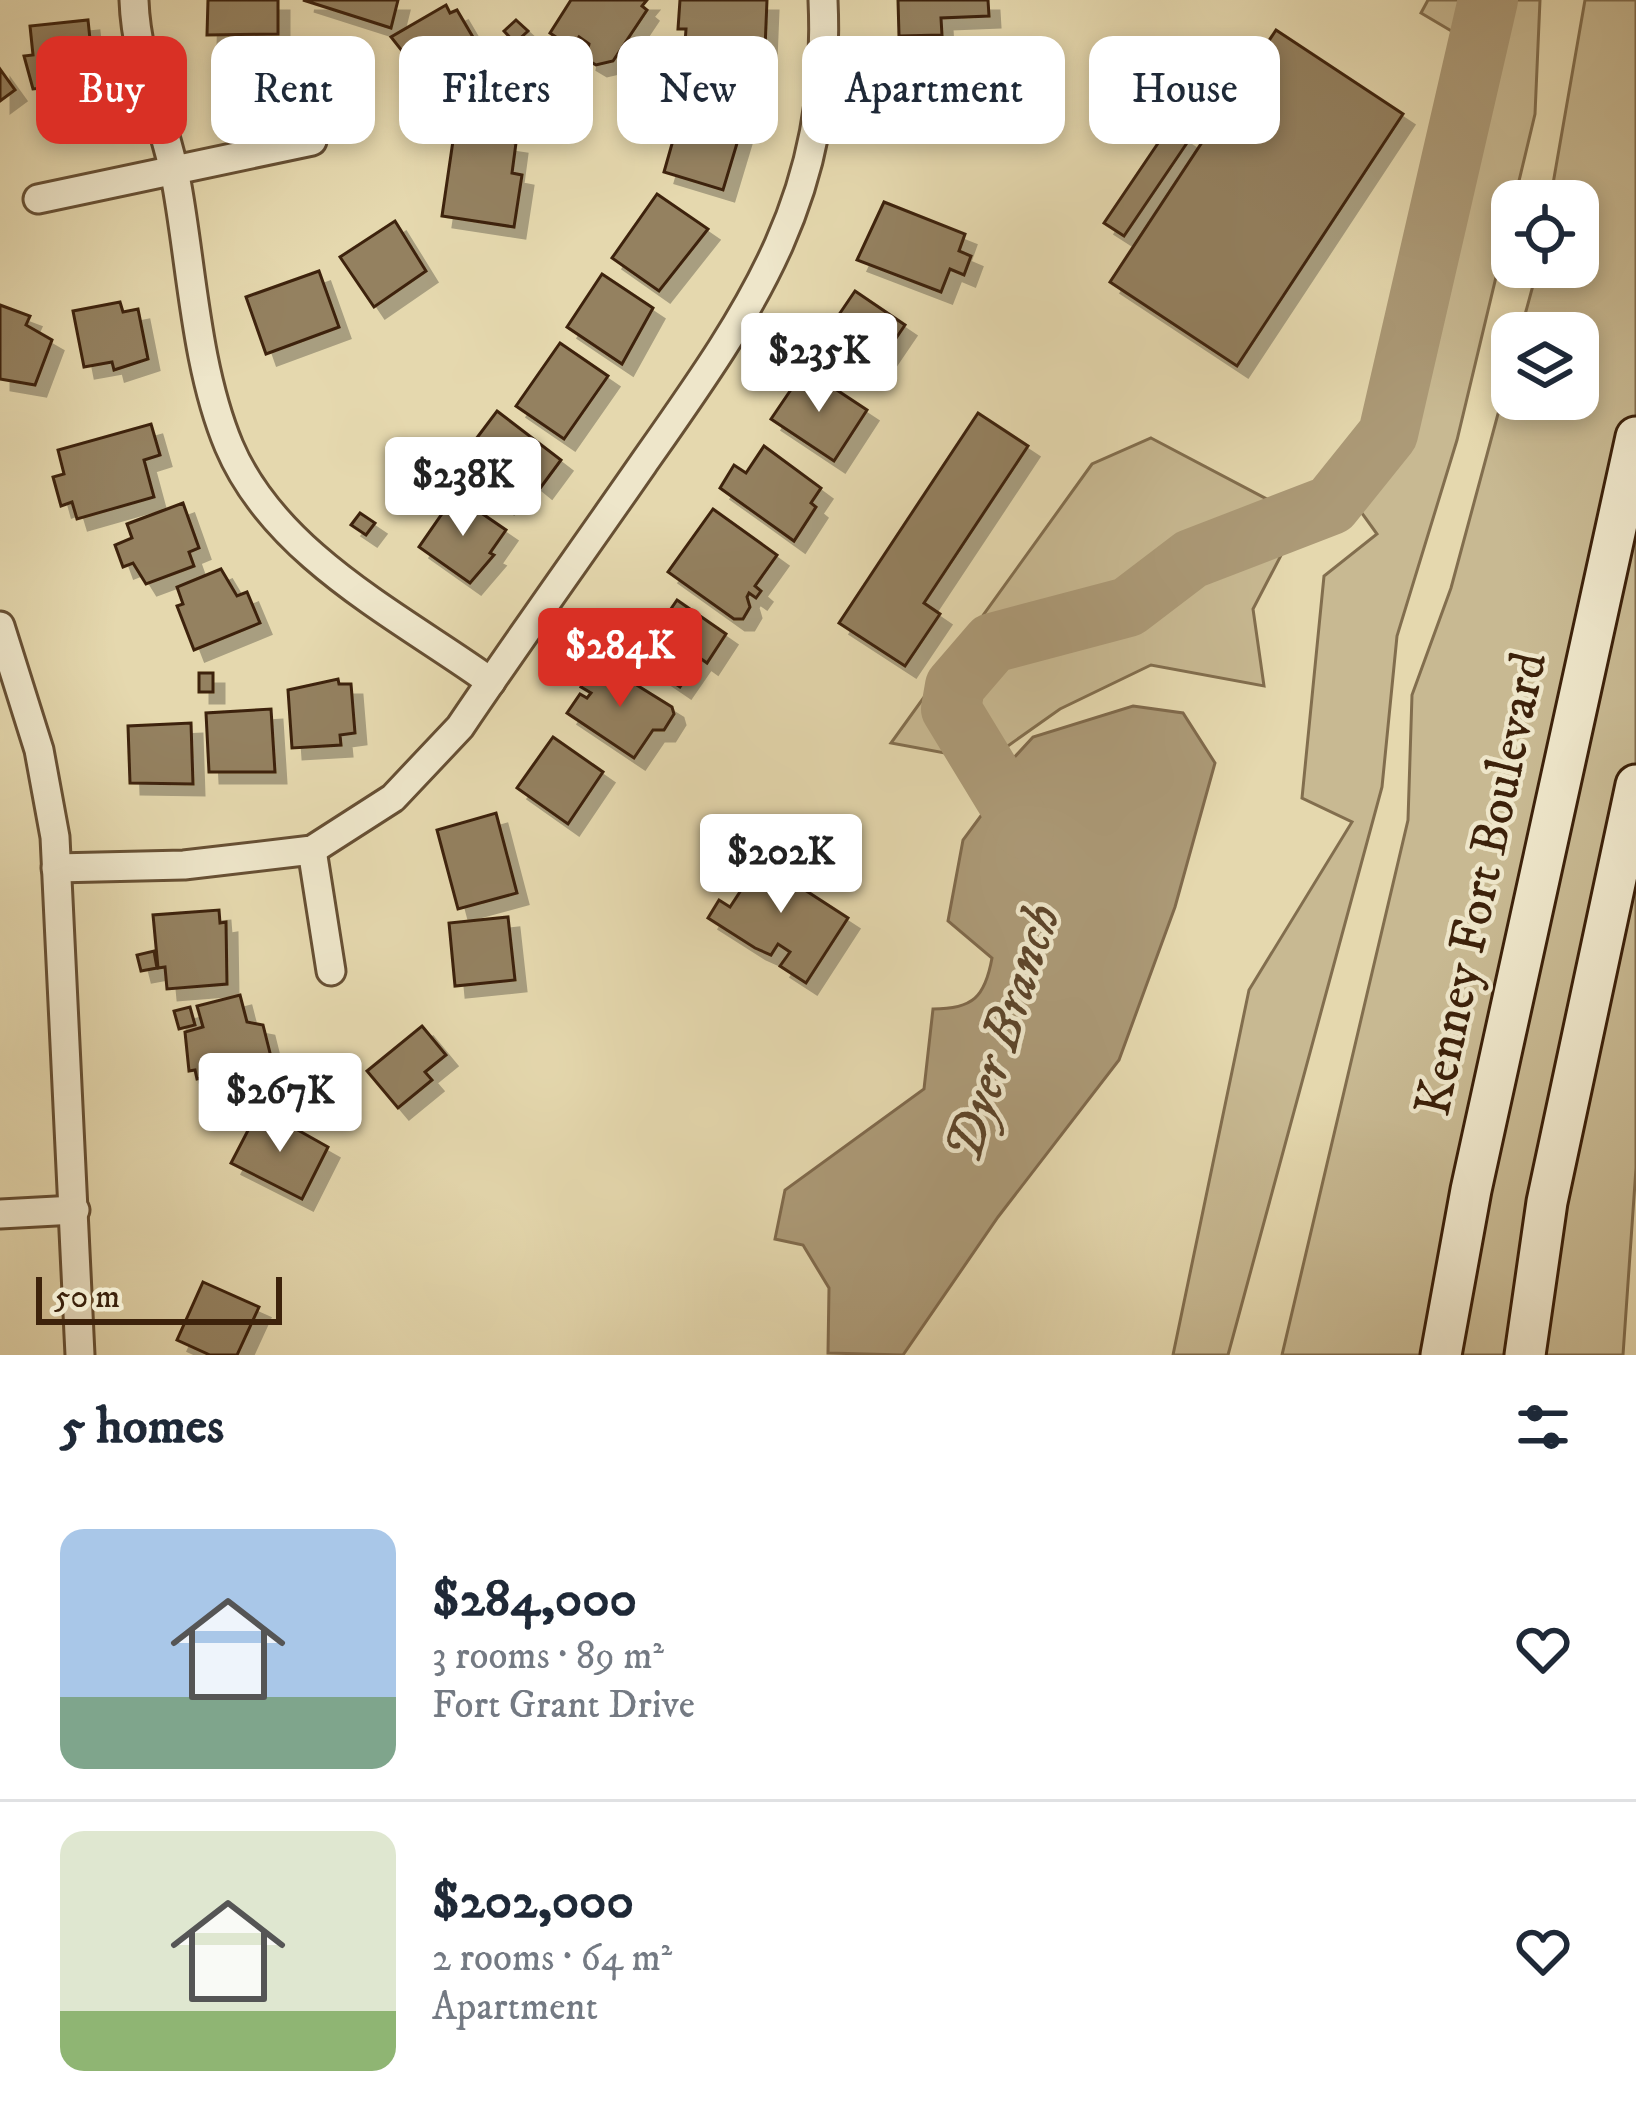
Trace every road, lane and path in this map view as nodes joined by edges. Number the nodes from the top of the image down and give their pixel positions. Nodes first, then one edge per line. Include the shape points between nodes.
1 (134, 0) edge
2 (823, 0) edge
3 (296, 144) edge
4 (174, 167) junction
5 (38, 199) dead end
6 (1636, 437) edge
7 (0, 626) edge
8 (490, 682) junction
9 (1636, 785) edge
10 (312, 850) junction
11 (56, 868) junction
12 (332, 970) dead end
13 (75, 1210) junction
14 (0, 1214) edge
15 (80, 1355) edge
16 (1441, 1355) edge
17 (1525, 1355) edge

1 - 4 street via 138,54
2 - 8 street via 826,58 811,151 761,289
3 - 4 street
4 - 5 street
4 - 8 street via 215,403 251,487 313,555
6 - 16 main road, Kenney Fort Boulevard
7 - 11 street via 39,750
8 - 10 street via 393,798
9 - 17 main road via 1547,1202
10 - 11 street
10 - 12 street
11 - 13 street
13 - 14 street
13 - 15 street

